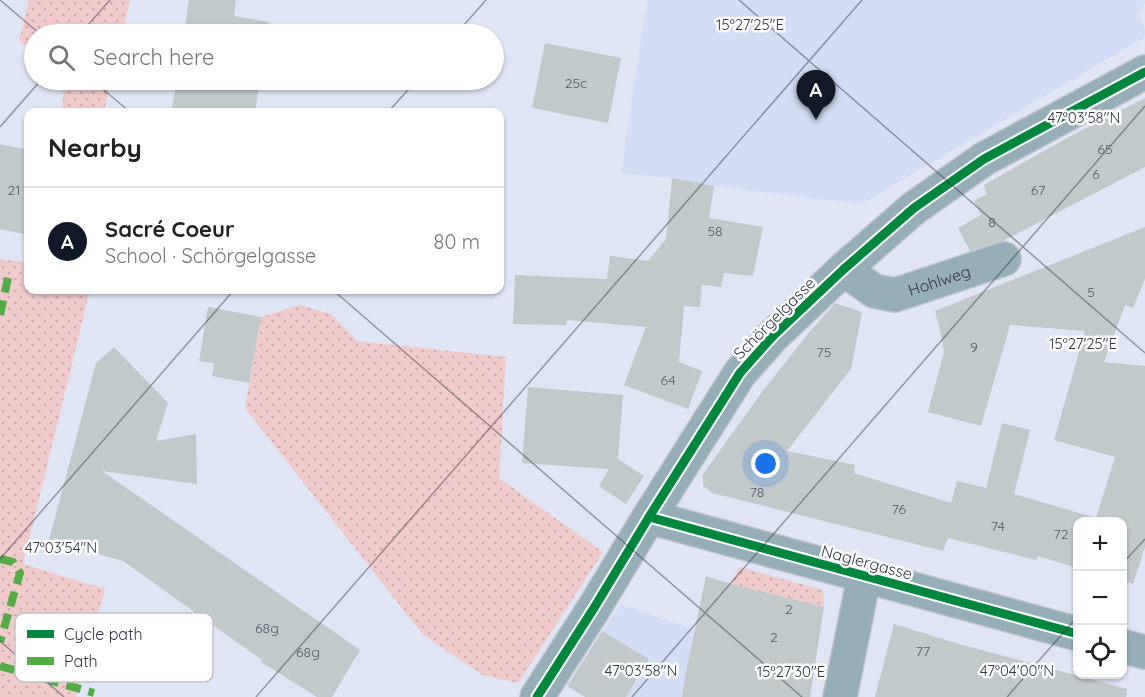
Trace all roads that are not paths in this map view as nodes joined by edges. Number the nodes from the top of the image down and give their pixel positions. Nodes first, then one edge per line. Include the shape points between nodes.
1 (1145, 72) edge
2 (1004, 259) dead end
3 (844, 269) junction
4 (649, 518) junction
5 (864, 577) junction
6 (1073, 633) edge
7 (1127, 647) edge
8 (1145, 652) edge
9 (537, 697) edge
10 (840, 697) edge

1 - 3 street, Schörgelgasse via 984,159 914,208
2 - 3 street, Hohlweg via 895,295 874,291
3 - 4 street, Schörgelgasse via 740,373
4 - 5 street, Naglergasse
4 - 9 street, Schörgelgasse
5 - 6 street, Naglergasse
5 - 10 street
7 - 8 street

